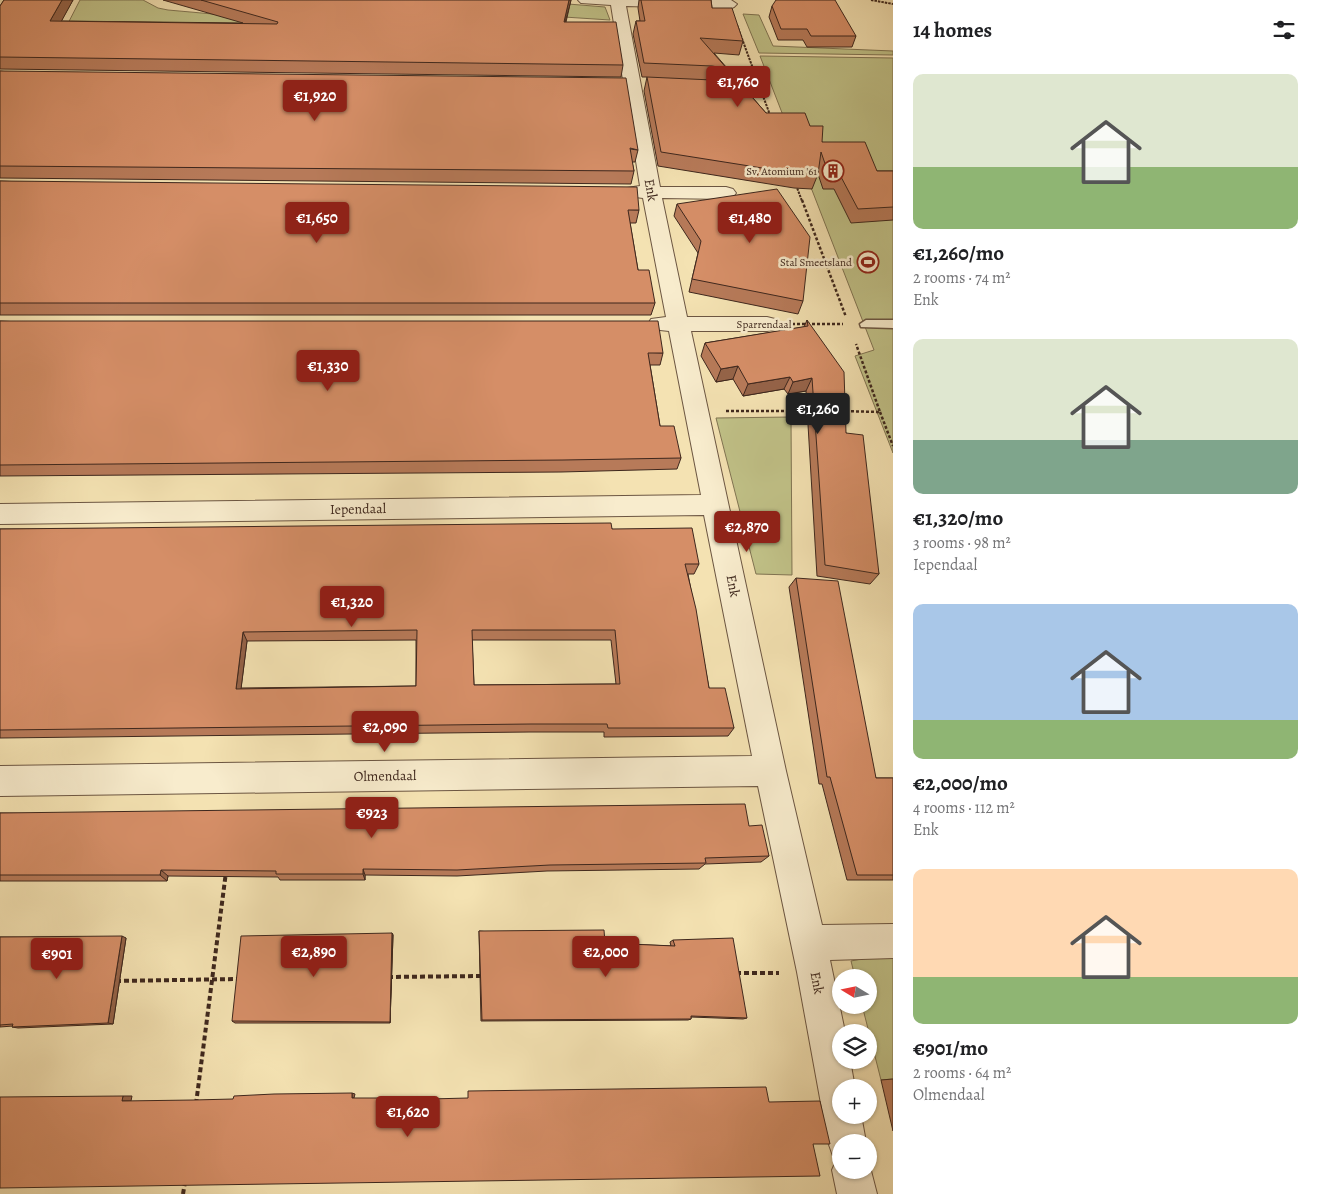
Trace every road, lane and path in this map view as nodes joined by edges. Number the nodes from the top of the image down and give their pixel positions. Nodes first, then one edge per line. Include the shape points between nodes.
1 (586, 0) edge
2 (871, 0) edge
3 (618, 2) junction
4 (729, 4) joint
5 (893, 4) edge
6 (734, 87) edge
7 (760, 88) junction
8 (773, 124) edge
9 (793, 177) edge
10 (612, 191) edge
11 (651, 192) junction
12 (726, 193) dead end
13 (638, 324) edge
14 (678, 324) junction
15 (767, 324) joint
16 (849, 324) junction
17 (866, 324) joint
18 (893, 324) edge
19 (697, 411) junction
20 (813, 411) edge
21 (832, 411) edge
22 (880, 412) junction
23 (893, 446) edge
24 (716, 505) junction
25 (0, 514) edge
26 (770, 771) junction
27 (0, 781) edge
28 (227, 864) edge
29 (893, 941) edge
30 (812, 958) junction
31 (726, 973) edge
32 (490, 976) edge
33 (381, 977) edge
34 (243, 978) edge
35 (214, 979) junction
36 (107, 981) edge
37 (835, 1079) edge
38 (196, 1106) edge
39 (186, 1174) edge
40 (854, 1179) edge
41 (183, 1194) edge
42 (857, 1194) edge

1 - 3 street
2 - 5 path
3 - 4 street
3 - 11 street, Enk
4 - 7 path
6 - 7 path
7 - 8 path
9 - 16 path
10 - 11 street
11 - 12 street
11 - 14 street, Enk
13 - 14 street, Sparrendaal
14 - 15 street, Sparrendaal
14 - 19 street, Enk
15 - 16 path, Sparrendaal
16 - 17 path, Sparrendaal
16 - 22 path
17 - 18 lane
19 - 20 path
19 - 24 street, Enk
21 - 22 path
22 - 23 path
24 - 25 street, Iependaal
24 - 26 street, Enk
26 - 27 street, Olmendaal
26 - 30 street, Enk
28 - 35 path
29 - 30 street
30 - 31 path
30 - 37 street, Enk
32 - 33 path
34 - 35 path
35 - 36 path
35 - 38 path
39 - 41 path
40 - 42 street

